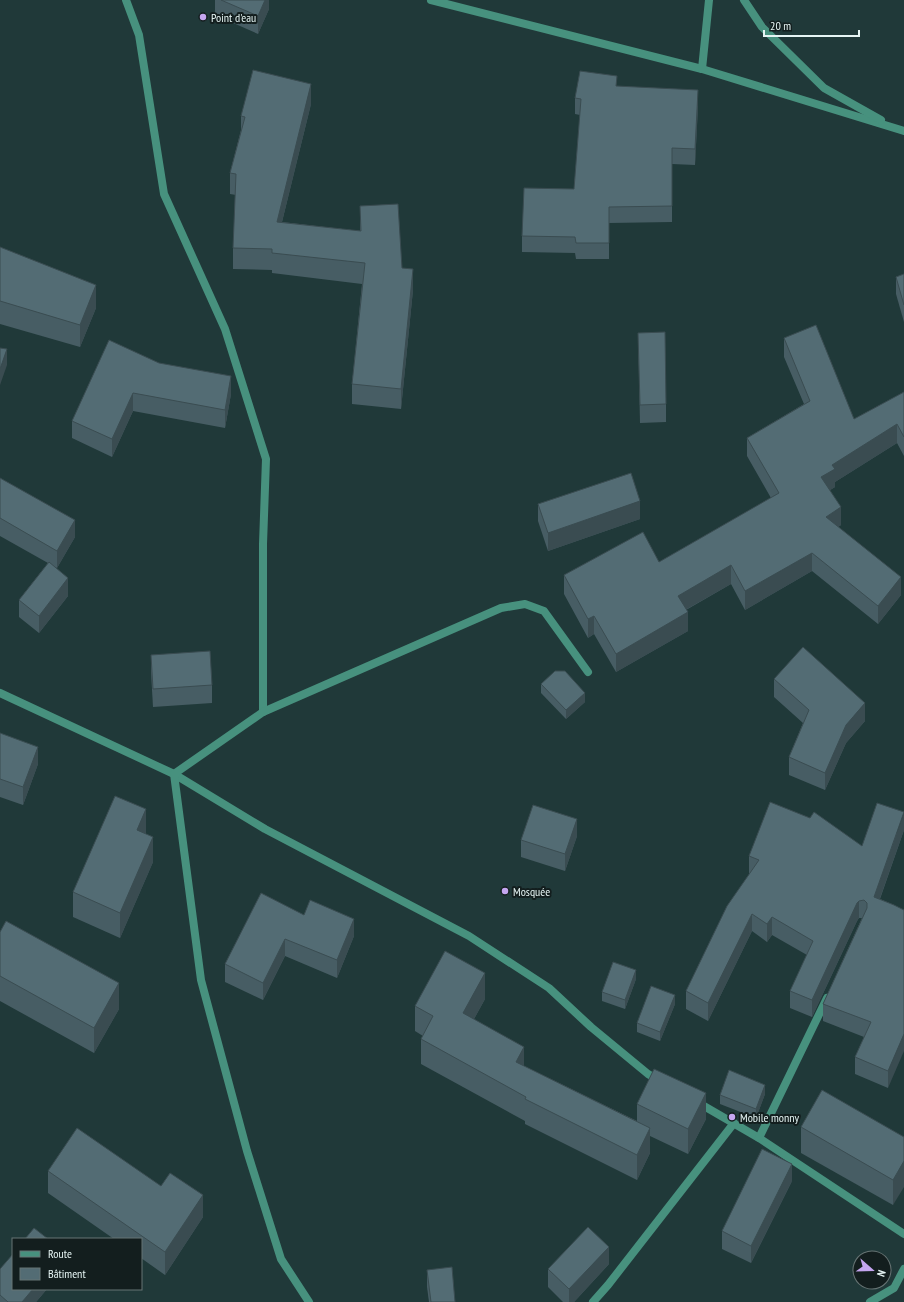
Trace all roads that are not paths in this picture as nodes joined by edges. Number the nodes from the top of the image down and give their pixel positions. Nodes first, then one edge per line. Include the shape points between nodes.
1 (126, 0) edge
2 (431, 0) edge
3 (709, 0) edge
4 (744, 0) edge
5 (702, 69) junction
6 (895, 128) junction
7 (904, 131) edge
8 (588, 672) dead end
9 (0, 693) edge
10 (263, 712) junction
11 (174, 774) junction
12 (832, 988) edge
13 (668, 1086) edge
14 (688, 1097) edge
15 (734, 1123) junction
16 (759, 1138) junction
17 (904, 1234) edge
18 (904, 1269) edge
19 (310, 1302) edge
20 (593, 1302) edge
21 (870, 1302) edge

1 - 10 street via 139,35 164,194 225,328 266,459
2 - 5 street
3 - 5 street
4 - 6 street via 762,27 824,88
5 - 6 street
6 - 7 street
8 - 10 street via 544,611 525,604 501,608
9 - 11 street
10 - 11 street
11 - 13 street via 265,829 469,936 549,988 636,1065
11 - 19 street via 203,987 247,1151 281,1260
12 - 16 street
14 - 15 street
15 - 16 street
15 - 20 street
16 - 17 street
18 - 21 street via 894,1288

